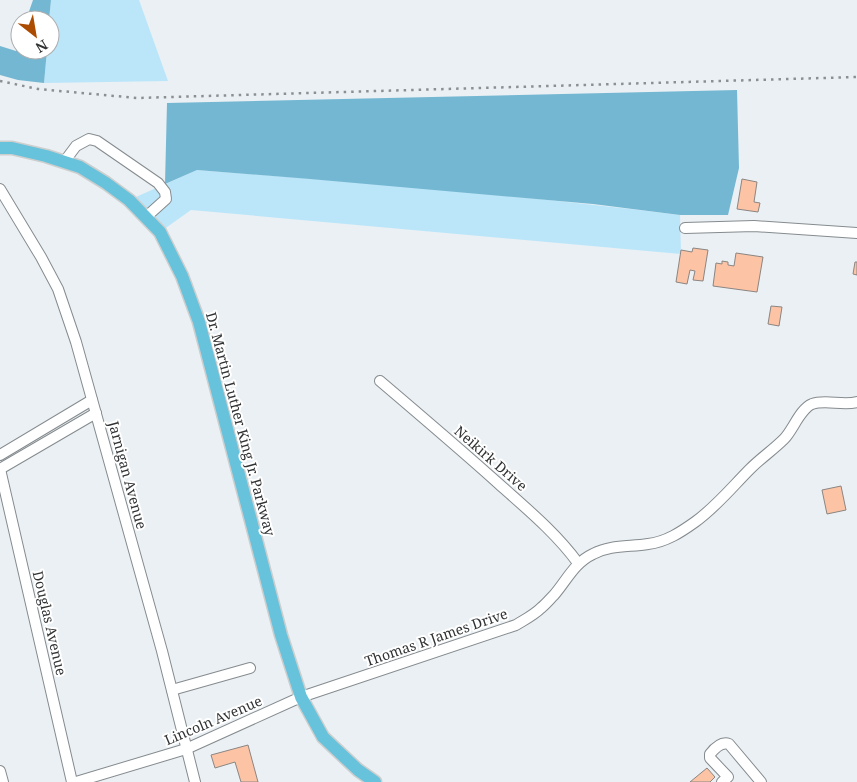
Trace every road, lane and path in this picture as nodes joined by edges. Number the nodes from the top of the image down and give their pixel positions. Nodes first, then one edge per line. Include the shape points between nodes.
1 (0, 148) edge
2 (64, 162) junction
3 (0, 189) edge
4 (146, 217) junction
5 (686, 228) dead end
6 (857, 233) edge
7 (380, 381) dead end
8 (92, 400) junction
9 (857, 402) edge
10 (96, 413) junction
11 (0, 455) edge
12 (0, 469) edge
13 (578, 564) junction
14 (250, 668) dead end
15 (172, 690) junction
16 (301, 697) junction
17 (186, 750) junction
18 (0, 771) edge
19 (3, 782) edge
20 (74, 782) edge
21 (195, 782) edge
22 (376, 782) edge
23 (722, 782) edge
24 (761, 782) edge

1 - 2 main road, Dr. Martin Luther King Jr. Parkway via 12,148
2 - 4 main road, Dr. Martin Luther King Jr. Parkway via 80,167 106,183
2 - 4 street via 76,146 89,139 97,141 158,183 165,192 166,199
3 - 8 street, Jarnigan Avenue via 58,289
4 - 16 main road, Dr. Martin Luther King Jr. Parkway via 160,232 182,276 199,322 281,635
5 - 6 street via 754,226
7 - 13 street, Neikirk Drive via 527,508 566,547
8 - 10 street, Jarnigan Avenue
8 - 11 street
9 - 13 street, Thomas R James Drive via 811,404 774,449 697,521 673,537 650,544 609,548
10 - 12 street
10 - 15 street, Jarnigan Avenue
12 - 20 street, Douglas Avenue
13 - 16 street, Thomas R James Drive via 540,609 516,625
14 - 15 street
15 - 17 street, Jarnigan Avenue
16 - 17 street, Lincoln Avenue
16 - 22 main road, Dr. Martin Luther King Jr. Parkway via 323,737 358,770
17 - 20 street, Lincoln Avenue
17 - 21 street, Jarnigan Avenue
18 - 19 street
23 - 24 street via 728,777 710,754 723,743 729,744

